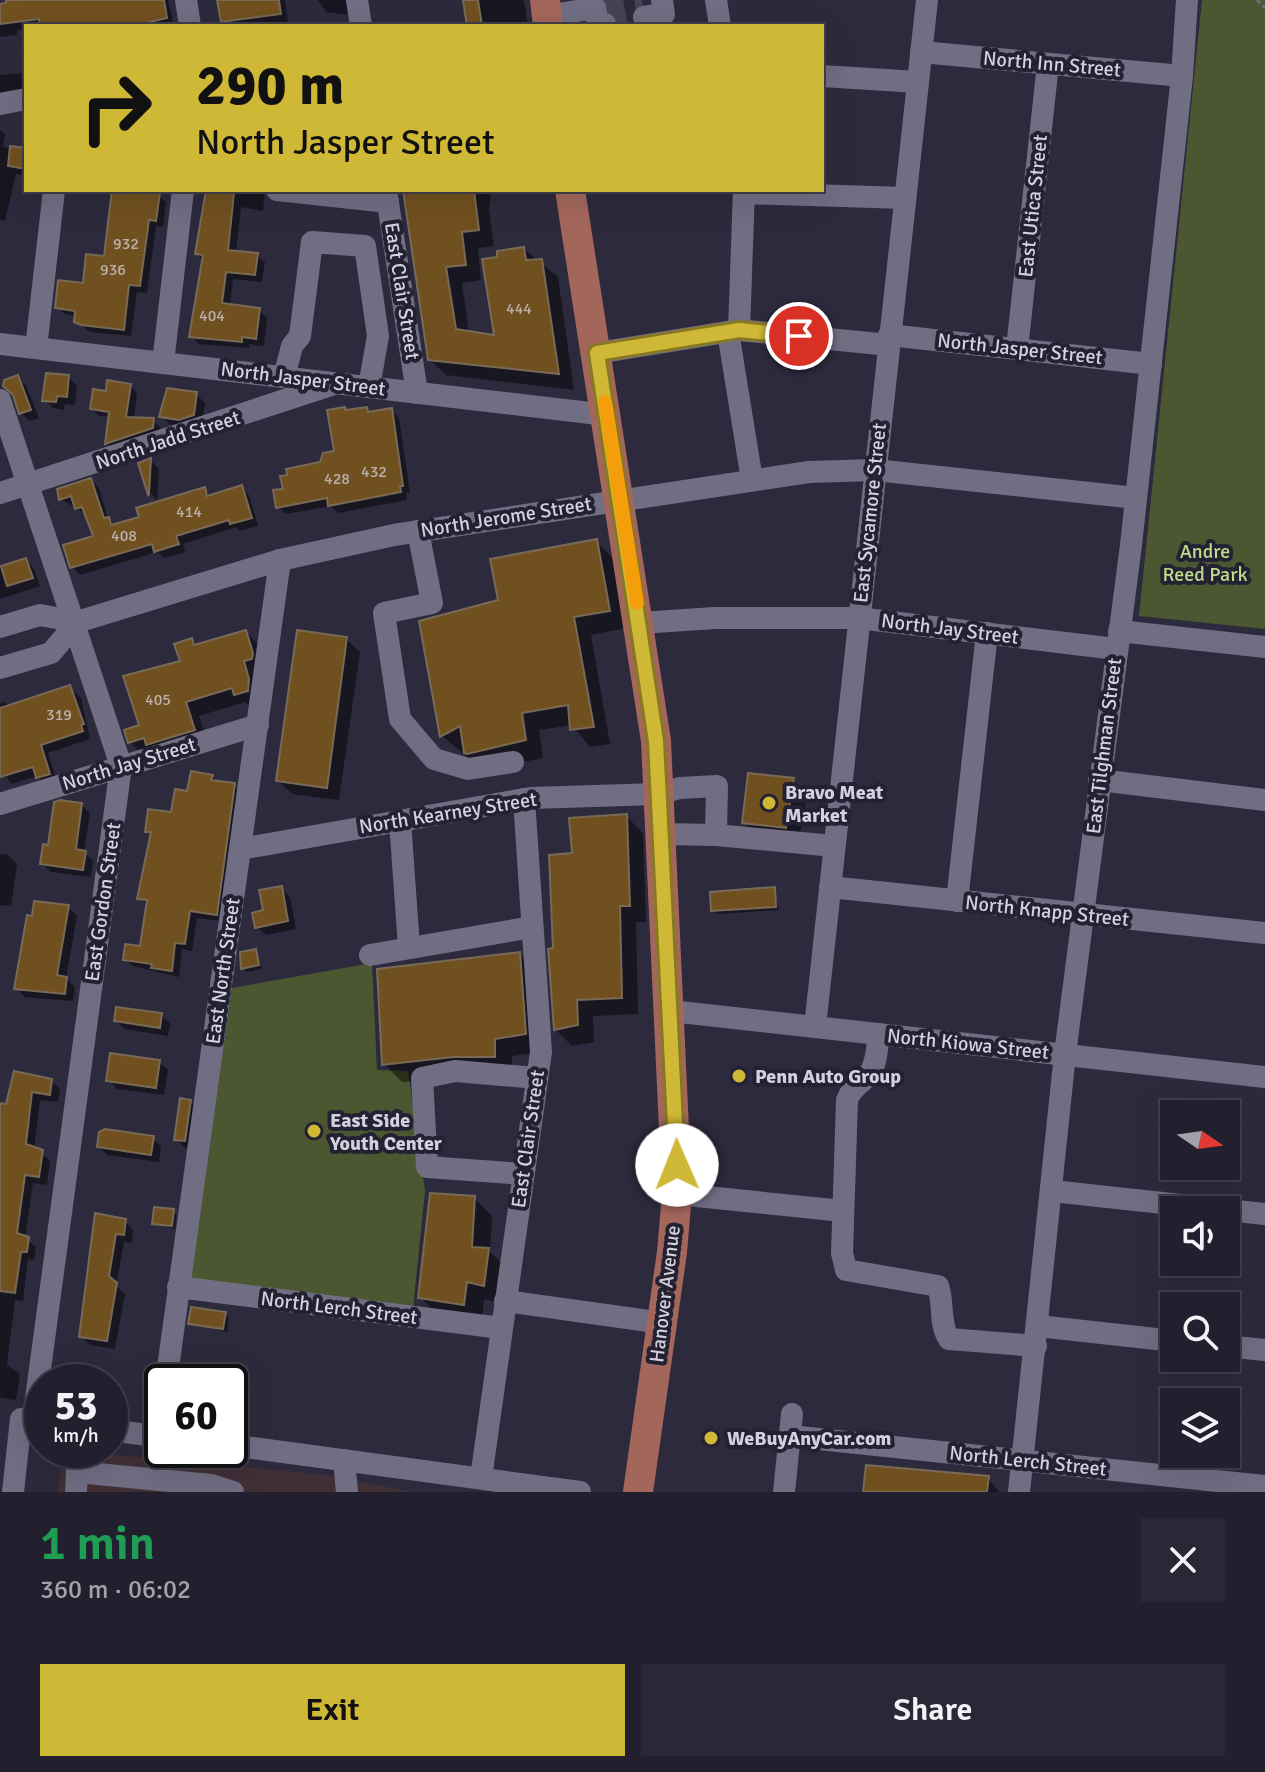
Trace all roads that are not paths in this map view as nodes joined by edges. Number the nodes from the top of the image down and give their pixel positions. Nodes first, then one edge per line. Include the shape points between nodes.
1 (186, 0) edge
2 (357, 0) edge
3 (662, 0) edge
4 (716, 0) edge
5 (927, 0) edge
6 (1187, 0) edge
7 (646, 6) tunnel mouth
8 (599, 10) edge
9 (547, 14) edge
10 (190, 24) edge
11 (361, 24) edge
12 (720, 24) edge
13 (921, 52) junction
14 (1048, 64) junction
15 (824, 76) edge
16 (1182, 76) junction
17 (918, 82) junction
18 (24, 99) edge
19 (0, 104) edge
20 (53, 192) edge
21 (183, 192) edge
22 (314, 192) edge
23 (570, 192) edge
24 (744, 192) edge
25 (767, 192) edge
26 (387, 196) edge
27 (905, 198) junction
28 (734, 331) junction
29 (889, 340) junction
30 (14, 347) edge
31 (1017, 349) junction
32 (597, 353) junction
33 (163, 363) junction
34 (1151, 364) junction
35 (287, 368) junction
36 (371, 379) junction
37 (336, 383) junction
38 (417, 393) junction
39 (0, 400) edge
40 (607, 415) junction
41 (875, 470) junction
42 (752, 480) junction
43 (26, 485) junction
44 (0, 493) edge
45 (1136, 498) junction
46 (620, 500) junction
47 (418, 531) junction
48 (280, 560) junction
49 (858, 618) junction
50 (77, 622) junction
51 (640, 623) junction
52 (0, 627) edge
53 (987, 633) junction
54 (1118, 640) junction
55 (1265, 647) edge
56 (0, 668) edge
57 (258, 725) junction
58 (513, 762) dead end
59 (121, 766) junction
60 (1099, 780) junction
61 (658, 794) junction
62 (524, 799) junction
63 (1265, 800) edge
64 (0, 804) edge
65 (400, 821) junction
66 (662, 834) junction
67 (716, 835) junction
68 (834, 846) junction
69 (240, 849) junction
70 (830, 887) junction
71 (957, 901) junction
72 (1084, 915) junction
73 (532, 927) junction
74 (1265, 933) edge
75 (409, 947) junction
76 (370, 955) dead end
77 (671, 1011) junction
78 (815, 1027) junction
79 (879, 1034) junction
80 (1065, 1054) junction
81 (1265, 1077) edge
82 (537, 1078) junction
83 (523, 1174) junction
84 (1052, 1191) junction
85 (677, 1194) junction
86 (843, 1211) junction
87 (1265, 1214) edge
88 (178, 1287) junction
89 (505, 1301) junction
90 (663, 1323) junction
91 (501, 1328) junction
92 (1037, 1336) junction
93 (1160, 1340) edge
94 (1240, 1347) edge
95 (1265, 1350) edge
96 (32, 1364) edge
97 (168, 1364) edge
98 (24, 1420) edge
99 (248, 1447) edge
100 (344, 1460) junction
101 (1023, 1460) junction
102 (481, 1478) junction
103 (1265, 1486) edge
104 (13, 1492) edge
105 (76, 1492) edge
106 (233, 1492) edge
107 (347, 1492) edge
108 (580, 1492) edge
109 (638, 1492) edge
110 (784, 1492) edge
111 (1019, 1492) edge

1 - 10 street
2 - 11 street
3 - 7 street via 664,14
4 - 12 street
5 - 13 street, East Sycamore Street
6 - 16 street, East Tilghman Street
8 - 9 street
13 - 14 street, North Inn Street
13 - 17 street, East Sycamore Street
14 - 16 street, North Inn Street
14 - 31 street, East Utica Street
15 - 17 street
16 - 34 street, East Tilghman Street
17 - 27 street, East Sycamore Street
18 - 19 street
20 - 30 street
21 - 33 street
22 - 26 street
23 - 32 main road, Hanover Avenue
24 - 28 street
25 - 27 street
26 - 38 street, East Clair Street
27 - 29 street, East Sycamore Street
28 - 29 street, North Jasper Street
28 - 32 street, North Jasper Street
28 - 42 street
29 - 31 street, North Jasper Street
29 - 41 street, East Sycamore Street
30 - 33 street, North Jasper Street
31 - 34 street, North Jasper Street
32 - 40 main road, Hanover Avenue
33 - 35 street, North Jasper Street
34 - 45 street, East Tilghman Street
35 - 36 street via 300,336 312,242 365,246 378,336
35 - 37 street, North Jasper Street
36 - 37 street, North Jasper Street
36 - 38 street, North Jasper Street
37 - 43 street, North Jadd Street
38 - 40 street, North Jasper Street
39 - 43 street, East Gordon Street
40 - 46 main road, Hanover Avenue
41 - 42 street, North Jerome Street
41 - 45 street, North Jerome Street
41 - 49 street, East Sycamore Street
42 - 46 street, North Jerome Street
43 - 44 street, North Jadd Street
43 - 50 street, East Gordon Street
45 - 54 street, East Tilghman Street
46 - 47 street, North Jerome Street
46 - 51 main road, Hanover Avenue
47 - 48 street, North Jerome Street
47 - 58 street via 432,603 384,613 400,719 434,759 468,769
48 - 50 street, North Jerome Street
48 - 57 street, East North Street
49 - 51 street, North Jay Street
49 - 53 street, North Jay Street
49 - 68 street, East Sycamore Street
50 - 52 street, North Jerome Street via 40,615
50 - 56 street via 51,653
50 - 59 street, East Gordon Street
51 - 61 main road, Hanover Avenue
53 - 54 street, North Jay Street
53 - 71 street
54 - 55 street
54 - 60 street, East Tilghman Street
57 - 59 street, North Jay Street
57 - 69 street, East North Street
59 - 64 street, North Jay Street
59 - 96 street, East Gordon Street
60 - 63 street
60 - 72 street, East Tilghman Street
61 - 62 street, North Kearney Street
61 - 66 main road, Hanover Avenue
61 - 67 street, North Kearney Street via 717,786
62 - 65 street, North Kearney Street
62 - 73 street, East Clair Street
65 - 69 street, North Kearney Street
65 - 75 street
66 - 67 street
66 - 77 main road, Hanover Avenue
67 - 68 street
68 - 70 street, East Sycamore Street
69 - 88 street, East North Street
70 - 71 street, North Knapp Street
70 - 78 street, East Sycamore Street
71 - 72 street, North Knapp Street
72 - 74 street, North Knapp Street
72 - 80 street, East Tilghman Street
73 - 75 street
73 - 82 street, East Clair Street via 541,1052
75 - 76 street
77 - 78 street, North Kiowa Street
77 - 85 main road, Hanover Avenue
78 - 79 street, North Kiowa Street
79 - 80 street, North Kiowa Street
79 - 86 street via 874,1065 868,1077 851,1088 847,1100
80 - 81 street, North Kiowa Street
80 - 84 street, East Tilghman Street
82 - 83 street, East Clair Street
82 - 83 street via 455,1071 422,1078 427,1167
83 - 89 street, East Clair Street
84 - 87 street
84 - 92 street, East Tilghman Street
85 - 86 street
85 - 90 main road, Hanover Avenue
86 - 92 street via 846,1270 938,1286 949,1339
88 - 91 street, North Lerch Street
88 - 97 street, East North Street
89 - 90 street
89 - 91 street, East Clair Street
90 - 109 main road, Hanover Avenue
91 - 102 street, East Clair Street
92 - 93 street
92 - 101 street, East Tilghman Street
94 - 95 street
98 - 104 street, East Gordon Street
99 - 100 street
100 - 102 street
100 - 107 street
101 - 103 street, North Lerch Street
101 - 110 street, North Lerch Street via 791,1425
101 - 111 street, East Tilghman Street
102 - 108 street
105 - 106 street via 77,1472 211,1485

